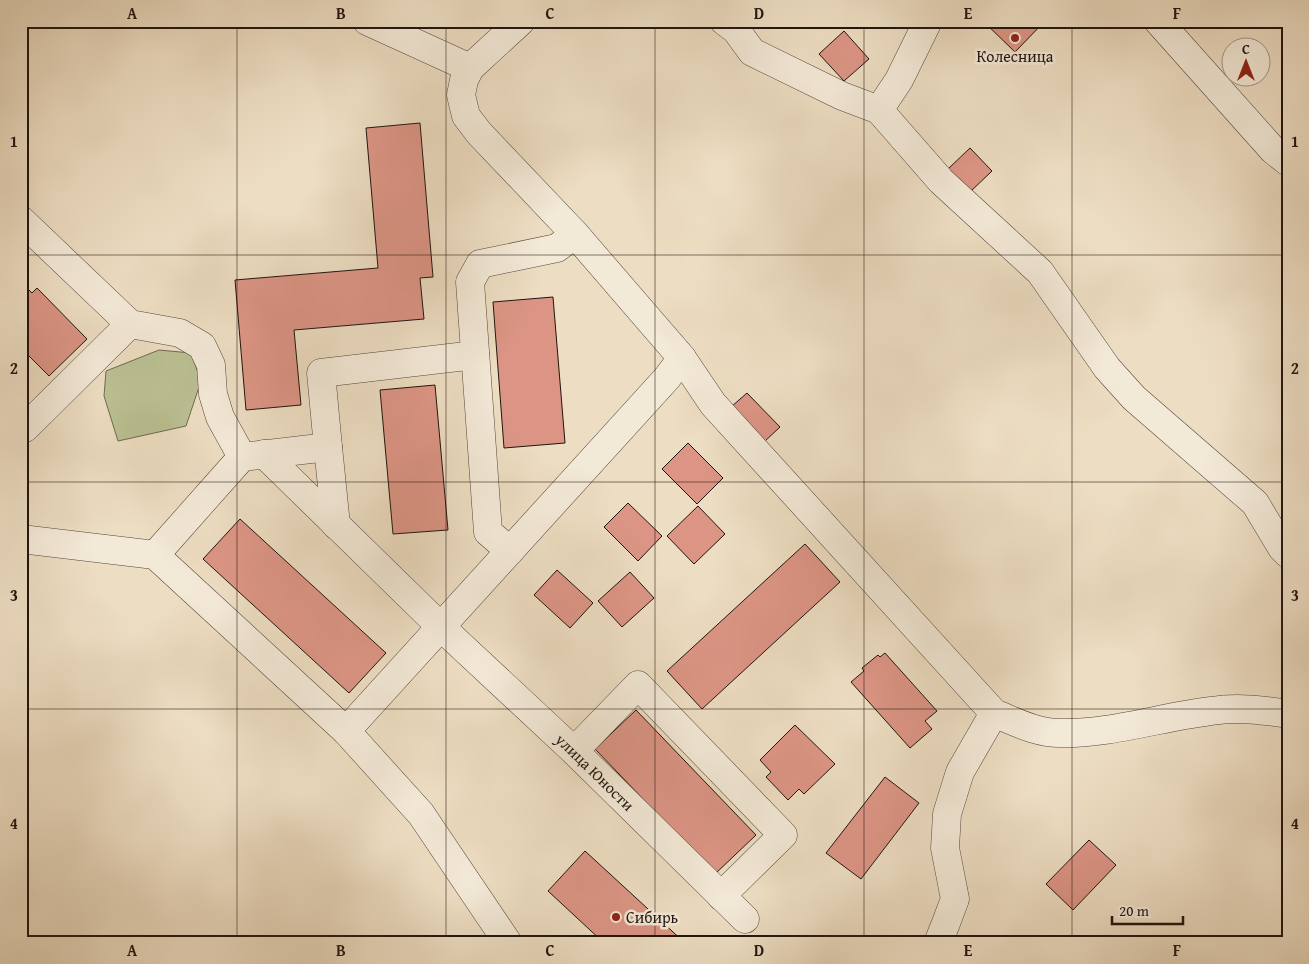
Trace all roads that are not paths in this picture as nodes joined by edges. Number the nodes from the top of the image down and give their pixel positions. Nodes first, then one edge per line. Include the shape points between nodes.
1 (367, 21) edge
2 (522, 21) edge
3 (724, 21) edge
4 (928, 21) edge
5 (1158, 21) edge
6 (470, 68) junction
7 (879, 110) junction
8 (1288, 162) edge
9 (21, 220) edge
10 (575, 234) junction
11 (130, 324) junction
12 (475, 355) junction
13 (682, 358) junction
14 (23, 432) edge
15 (328, 447) junction
16 (253, 456) junction
17 (336, 525) junction
18 (21, 539) edge
19 (510, 551) junction
20 (1288, 554) edge
21 (155, 556) junction
22 (441, 627) junction
23 (994, 713) junction
24 (1288, 714) edge
25 (346, 731) junction
26 (574, 751) junction
27 (721, 896) junction
28 (745, 919) dead end
29 (508, 943) edge
30 (938, 943) edge

1 - 6 street
2 - 6 street
3 - 7 street via 736,30 752,52 842,96
4 - 7 street via 899,80
5 - 8 street
6 - 10 street via 461,95 466,116
7 - 20 street via 941,181 1040,272 1107,368 1134,398 1255,503
9 - 11 street
10 - 12 street via 557,248 480,264 470,282
10 - 13 street
11 - 14 street
11 - 16 street, улица Юности via 180,334 202,346 211,365 213,394 220,418
12 - 15 street via 321,373
12 - 19 street via 488,532
13 - 19 street
13 - 23 street via 713,404
15 - 16 street
15 - 17 street
16 - 17 street, улица Юности
16 - 21 street
17 - 22 street, улица Юности
18 - 21 street
19 - 22 street
21 - 25 street
22 - 25 street
22 - 26 street, улица Юности
23 - 24 street via 1030,728 1059,733 1106,730 1212,710 1256,709
23 - 30 street via 960,772 947,814 944,848 954,899
25 - 29 street via 421,814
26 - 27 street, улица Юности
26 - 27 street via 638,686 783,835
27 - 28 street, улица Юности

